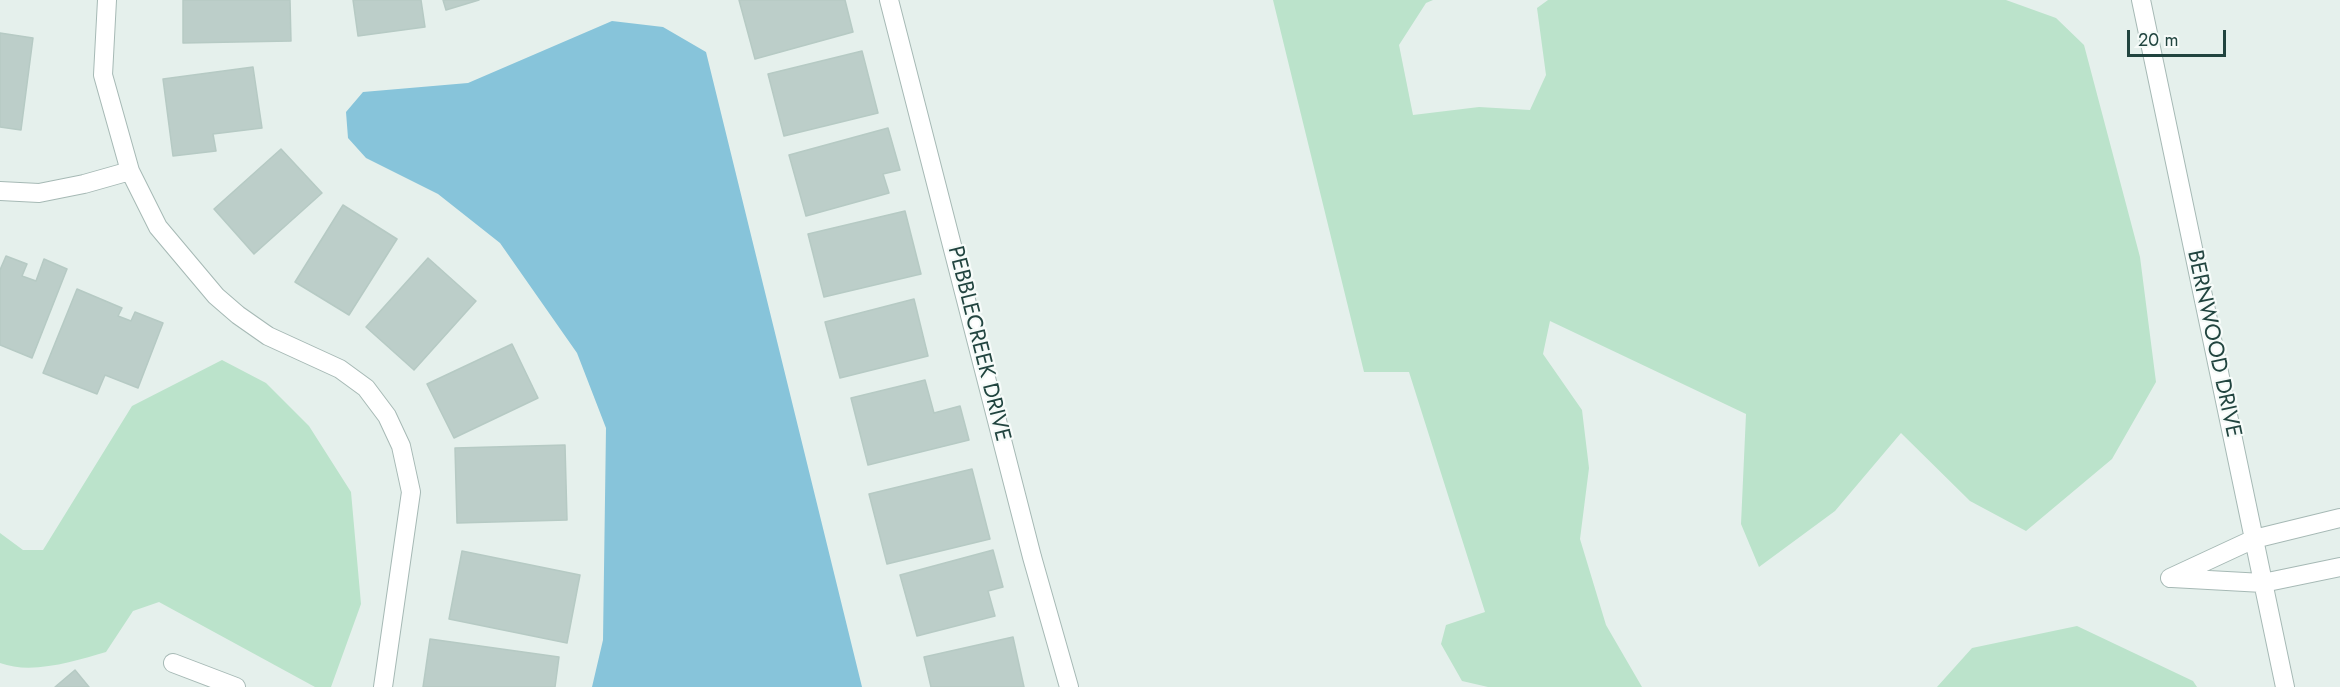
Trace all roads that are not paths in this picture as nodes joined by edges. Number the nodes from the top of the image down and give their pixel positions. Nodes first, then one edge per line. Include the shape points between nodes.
1 (107, 0) edge
2 (890, 0) edge
3 (2141, 0) edge
4 (130, 171) junction
5 (0, 191) edge
6 (2340, 518) edge
7 (2254, 539) junction
8 (2340, 567) edge
9 (2263, 583) junction
10 (173, 663) dead end
11 (236, 687) edge
12 (383, 687) edge
13 (1069, 687) edge
14 (2285, 687) edge

1 - 4 street via 104,75
2 - 13 street, PEBBLECREEK DRIVE via 1032,557
3 - 7 street, BERNWOOD DRIVE
4 - 5 street via 39,193
4 - 12 street via 158,227 216,296 268,336 340,369 366,387 387,416 401,447 411,492
6 - 7 street
7 - 9 street, BERNWOOD DRIVE
7 - 9 street via 2170,578
8 - 9 street
9 - 14 street, BERNWOOD DRIVE
10 - 11 street

